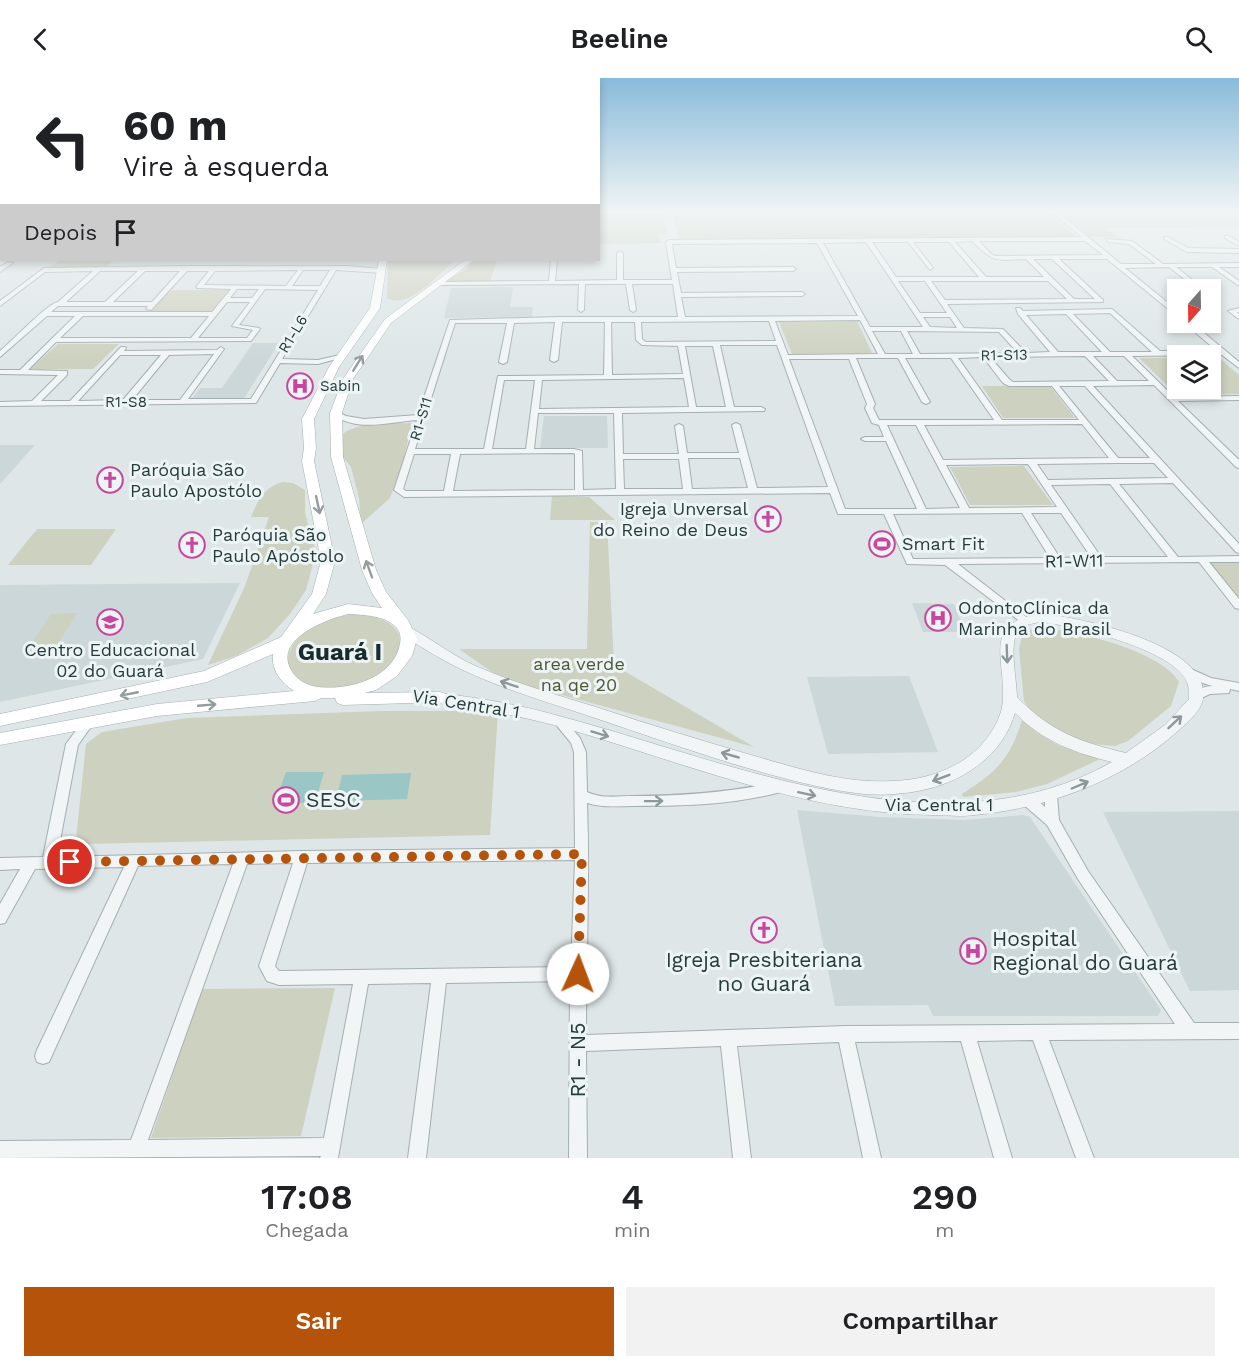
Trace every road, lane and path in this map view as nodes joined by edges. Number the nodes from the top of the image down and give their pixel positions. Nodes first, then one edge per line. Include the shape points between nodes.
1 (620, 260) edge
2 (672, 260) edge
3 (830, 260) edge
4 (880, 260) edge
5 (924, 260) edge
6 (968, 260) edge
7 (1030, 260) edge
8 (1057, 260) edge
9 (1112, 260) edge
10 (1155, 260) edge
11 (468, 261) edge
12 (554, 261) edge
13 (10, 263) dead end
14 (382, 265) edge
15 (1213, 265) junction
16 (1239, 265) edge
17 (1119, 266) junction
18 (1162, 266) junction
19 (1171, 266) junction
20 (186, 268) junction
21 (214, 268) junction
22 (302, 268) junction
23 (334, 268) junction
24 (930, 268) dead end
25 (99, 269) junction
26 (144, 269) junction
27 (793, 269) dead end
28 (0, 270) edge
29 (673, 270) junction
30 (893, 279) junction
31 (927, 279) junction
32 (984, 279) junction
33 (1049, 279) junction
34 (1188, 279) edge
35 (620, 282) junction
36 (629, 282) junction
37 (675, 282) junction
38 (552, 283) junction
39 (582, 283) junction
40 (439, 284) junction
41 (1239, 284) edge
42 (235, 288) junction
43 (263, 288) junction
44 (288, 288) junction
45 (321, 288) junction
46 (802, 294) dead end
47 (677, 295) junction
48 (378, 296) junction
49 (226, 300) junction
50 (254, 300) junction
51 (413, 301) junction
52 (1072, 301) junction
53 (2, 302) edge
54 (943, 302) junction
55 (1011, 302) junction
56 (61, 303) junction
57 (108, 303) junction
58 (153, 304) junction
59 (1167, 306) edge
60 (375, 308) junction
61 (581, 310) dead end
62 (633, 310) dead end
63 (1239, 310) edge
64 (399, 311) junction
65 (1068, 312) junction
66 (1020, 313) junction
67 (44, 314) junction
68 (81, 314) junction
69 (144, 314) junction
70 (214, 314) junction
71 (918, 315) junction
72 (951, 315) junction
73 (1239, 317) edge
74 (771, 318) junction
75 (862, 318) junction
76 (559, 319) junction
77 (608, 319) junction
78 (638, 319) junction
79 (682, 319) junction
80 (511, 320) junction
81 (243, 327) junction
82 (902, 328) junction
83 (927, 328) junction
84 (961, 328) junction
85 (868, 329) junction
86 (1199, 333) edge
87 (53, 340) junction
88 (130, 340) junction
89 (193, 340) junction
90 (231, 340) junction
91 (780, 343) junction
92 (681, 344) junction
93 (716, 344) junction
94 (167, 352) junction
95 (218, 352) junction
96 (119, 353) junction
97 (1223, 353) junction
98 (1108, 354) junction
99 (1126, 354) junction
100 (1159, 354) junction
101 (0, 355) edge
102 (985, 355) junction
103 (1024, 355) junction
104 (1056, 355) junction
105 (1088, 355) junction
106 (852, 356) junction
107 (883, 356) junction
108 (900, 356) junction
109 (918, 356) junction
110 (953, 356) junction
111 (785, 357) junction
112 (554, 360) dead end
113 (277, 361) junction
114 (318, 362) junction
115 (337, 362) junction
116 (503, 362) dead end
117 (1239, 366) edge
118 (0, 372) edge
119 (22, 372) junction
120 (539, 376) junction
121 (608, 376) junction
122 (688, 376) junction
123 (1155, 383) junction
124 (1054, 384) junction
125 (1088, 384) junction
126 (1116, 384) junction
127 (1167, 395) edge
128 (1221, 398) edge
129 (1239, 398) edge
130 (1171, 399) edge
131 (253, 401) joint
132 (126, 402) junction
133 (182, 402) junction
134 (926, 402) dead end
135 (35, 403) junction
136 (72, 403) junction
137 (0, 404) edge
138 (761, 409) dead end
139 (618, 410) junction
140 (693, 410) junction
141 (731, 410) junction
142 (534, 411) junction
143 (336, 413) junction
144 (421, 417) junction
145 (358, 422) junction
146 (918, 422) junction
147 (999, 422) junction
148 (1085, 422) junction
149 (881, 423) junction
150 (736, 425) dead end
151 (679, 426) dead end
152 (865, 439) dead end
153 (889, 439) junction
154 (326, 448) junction
155 (456, 451) junction
156 (488, 451) junction
157 (530, 451) junction
158 (411, 452) junction
159 (743, 455) junction
160 (619, 456) junction
161 (683, 456) junction
162 (1156, 460) junction
163 (1116, 461) junction
164 (1031, 462) junction
165 (940, 463) junction
166 (1239, 465) edge
167 (1175, 480) junction
168 (1113, 482) junction
169 (1046, 483) junction
170 (753, 490) junction
171 (833, 490) junction
172 (688, 491) junction
173 (579, 492) junction
174 (620, 492) junction
175 (448, 494) junction
176 (1025, 510) junction
177 (1065, 510) junction
178 (923, 511) junction
179 (966, 511) junction
180 (887, 512) junction
181 (1239, 550) edge
182 (1239, 559) edge
183 (1098, 560) junction
184 (1176, 560) junction
185 (1202, 560) junction
186 (1057, 561) junction
187 (948, 562) junction
188 (1239, 606) edge
189 (1025, 620) junction
190 (403, 626) junction
191 (291, 636) junction
192 (1191, 673) junction
193 (1239, 687) edge
194 (344, 693) junction
195 (1239, 693) edge
196 (325, 694) junction
197 (1197, 696) junction
198 (440, 698) junction
199 (1010, 699) junction
200 (241, 701) junction
201 (0, 720) edge
202 (559, 721) junction
203 (87, 724) junction
204 (59, 729) junction
205 (0, 739) edge
206 (72, 744) junction
207 (1131, 760) junction
208 (780, 787) junction
209 (580, 794) junction
210 (1051, 795) junction
211 (595, 801) junction
212 (1030, 802) junction
213 (580, 813) junction
214 (1052, 821) junction
215 (582, 854) junction
216 (302, 857) junction
217 (242, 858) junction
218 (134, 861) junction
219 (49, 862) junction
220 (31, 863) junction
221 (0, 864) edge
222 (0, 918) edge
223 (578, 974) junction
224 (362, 977) junction
225 (439, 977) junction
226 (1239, 1031) edge
227 (966, 1032) junction
228 (1038, 1032) junction
229 (1191, 1032) junction
230 (845, 1034) junction
231 (728, 1038) junction
232 (578, 1043) junction
233 (43, 1056) dead end
234 (136, 1149) junction
235 (0, 1150) edge
236 (330, 1153) edge
237 (417, 1158) edge
238 (578, 1158) edge
239 (742, 1158) edge
240 (872, 1158) edge
241 (1003, 1158) edge
242 (1085, 1158) edge

1 - 35 street
2 - 29 street
3 - 75 street
4 - 30 street
5 - 24 street
6 - 32 street
7 - 33 street
8 - 52 street via 1101,301
9 - 17 street
10 - 18 street
11 - 40 main road, Via Central 1
12 - 38 street
13 - 28 street
14 - 23 street
14 - 48 main road, Via Central 1
15 - 16 street
15 - 19 street
15 - 41 street
17 - 18 street
17 - 59 street
18 - 19 street
19 - 34 street
20 - 21 street
20 - 26 street
20 - 58 street
21 - 22 street
21 - 42 street via 199,287
22 - 23 street
22 - 44 street
23 - 45 street, R1-L6
25 - 26 street
25 - 53 street via 44,270
25 - 56 street
26 - 57 street
27 - 29 street
29 - 37 street
30 - 31 street
30 - 71 street
31 - 32 street
31 - 54 street
32 - 33 street
33 - 52 street
35 - 36 street
35 - 39 street
36 - 37 street
36 - 62 street
37 - 47 street
38 - 39 street
38 - 40 street
39 - 61 street
40 - 51 main road, Via Central 1
42 - 43 street
42 - 49 street
43 - 44 street
43 - 50 street
44 - 45 street
45 - 113 street, R1-L6
46 - 47 street
47 - 79 street
48 - 51 main road via 390,302
48 - 60 main road, Via Central 1
49 - 50 street
49 - 70 street
50 - 81 street via 235,326
51 - 64 main road, Via Central 1
52 - 55 street
54 - 55 street
54 - 72 street
55 - 66 street
56 - 57 street
56 - 67 street
57 - 58 street
58 - 69 street
60 - 64 main road via 392,306
60 - 115 main road, Via Central 1
63 - 73 street via 1231,311
143 -> 64 main road, Via Central 1 via 361,357
65 - 66 street
65 - 98 street
65 - 100 street via 1112,311
66 - 104 street
67 - 68 street
67 - 101 street
68 - 69 street
68 - 87 street
69 - 70 street
70 - 89 street
71 - 72 street
71 - 83 street
72 - 84 street
74 - 75 street, R1-S11
74 - 79 street, R1-S11
74 - 91 street
75 - 85 street
76 - 77 street, R1-S11
76 - 80 street, R1-S11
76 - 112 street
77 - 78 street, R1-S11
77 - 121 street
78 - 79 street, R1-S11
78 - 92 street via 641,343
80 - 116 street
80 - 144 street, R1-S11 via 451,322
81 - 90 street
81 - 90 street via 257,330 250,339
82 - 83 street
82 - 85 street
82 - 109 street
83 - 84 street
84 - 103 street via 1003,331
85 - 107 street
86 - 97 street
87 - 88 street
87 - 119 street
88 - 89 street
88 - 96 street
89 - 90 street
90 - 95 street
91 - 93 street
91 - 111 street
92 - 93 street
92 - 122 street
93 - 141 street
94 - 95 street
94 - 96 street
94 - 132 street
95 - 133 street
96 - 136 street
97 - 100 street, R1-S13
97 - 117 street
98 - 99 street, R1-S13
98 - 105 street, R1-S13
99 - 100 street, R1-S13
99 - 123 street
102 - 103 street, R1-S13
102 - 110 street, R1-S13
102 - 124 street via 1008,383
103 - 104 street, R1-S13
104 - 105 street, R1-S13
105 - 126 street
106 - 107 street, R1-S13
106 - 111 street, R1-S13
106 - 149 street via 871,404 869,408 876,423
107 - 108 street, R1-S13
108 - 109 street, R1-S13
108 - 134 street
109 - 110 street, R1-S13
110 - 147 street
111 - 171 street
113 - 114 street
113 - 131 street, R1-L6
114 - 115 street
114 - 115 street
115 - 154 main road, Via Central 1 via 308,419
118 - 119 street
119 - 135 street via 64,373
120 - 121 street
120 - 142 street
120 - 156 street via 500,379
121 - 122 street
122 - 140 street
123 - 126 street
123 - 127 street
124 - 125 street
124 - 148 street
125 - 126 street
125 - 162 street
128 - 129 street
130 - 166 street
131 - 133 street, R1-S8
132 - 133 street, R1-S8
132 - 136 street, R1-S8
135 - 136 street, R1-S8
135 - 137 street, R1-S8
138 - 141 street
139 - 140 street
139 - 142 street
139 - 160 street
140 - 141 street
142 - 157 street
143 - 145 street
143 - 154 main road, Via Central 1
144 - 145 street
144 - 158 street, R1-S11
145 - 154 street via 337,433
146 - 147 street
146 - 149 street
146 - 165 street
147 - 148 street
148 - 163 street
149 - 153 street
150 - 159 street
151 - 161 street
152 - 153 street
153 - 178 street
190 -> 154 main road, Via Central 1 via 379,593 369,570
154 -> 191 main road, Via Central 1 via 308,461 328,561 319,594
155 - 156 street
155 - 158 street
155 - 175 street
156 - 157 street
157 - 173 street via 579,453
158 - 175 street, R1-S11 via 399,492
159 - 161 street
159 - 170 street
160 - 161 street
160 - 174 street
161 - 172 street
162 - 163 street
162 - 167 street
163 - 164 street
164 - 165 street
164 - 169 street
165 - 179 street
167 - 168 street
167 - 181 street
168 - 169 street
168 - 184 street
169 - 177 street
170 - 171 street, R1-S11
170 - 172 street, R1-S11
171 - 180 street via 841,512
172 - 174 street, R1-S11
173 - 174 street, R1-S11
173 - 175 street, R1-S11
176 - 177 street
176 - 179 street
176 - 186 street
177 - 183 street
178 - 179 street
178 - 180 street
180 - 187 street, R1-W11 via 910,562
182 - 185 street, R1-W11
183 - 184 street, R1-W11
183 - 186 street, R1-W11
184 - 185 street, R1-W11
185 - 188 street
186 - 187 street, R1-W11
187 - 189 street
189 - 192 street via 1067,621 1129,639 1162,652
189 -> 199 street, Via Central 1 via 1008,635
190 - 191 main road via 384,613 348,609 311,621
190 - 194 main road via 410,647 403,662 389,676
199 -> 190 street, Via Central 1 via 1000,730 975,761 934,781 912,786 862,787 809,777 696,745 495,679 458,663
191 - 196 main road via 280,655 281,669 289,681 305,690
191 -> 201 main road via 249,659 199,678
192 - 193 street
192 - 197 street
194 - 196 main road
194 - 198 street, Via Central 1
195 - 197 street via 1214,689
196 - 200 main road
207 -> 197 street, Via Central 1 via 1182,716
198 - 200 main road via 263,704
198 - 202 street, Via Central 1
199 - 207 street via 1034,724 1059,740
203 -> 200 main road
202 -> 208 street, Via Central 1
202 - 209 street, R1 - N5 via 580,752
203 - 204 main road
203 - 206 street
204 - 205 main road
204 - 206 street
206 - 219 street
210 -> 207 street, Via Central 1 via 1081,786
211 -> 208 street via 717,799
208 -> 212 street, Via Central 1 via 854,803 906,808 970,808
209 - 211 street
209 - 213 street, R1 - N5
210 - 212 street, Via Central 1
210 - 214 street
211 - 213 street
212 - 214 street
213 - 215 street, R1 - N5
214 - 229 street via 1087,880
215 - 216 street
215 - 223 street, R1 - N5
216 - 217 street
216 - 224 street via 268,970 279,978
217 - 218 street
217 - 234 street
218 - 219 street
218 - 233 street
219 - 220 street
220 - 221 street
220 - 222 street
223 - 225 street
223 - 232 street, R1 - N5
224 - 225 street
224 - 236 street
225 - 237 street
226 - 229 street
227 - 228 street
227 - 230 street
227 - 241 street
228 - 229 street
228 - 242 street
230 - 231 street
230 - 240 street
231 - 232 street
231 - 239 street
232 - 238 street, R1 - N5
234 - 235 street
234 - 236 street

